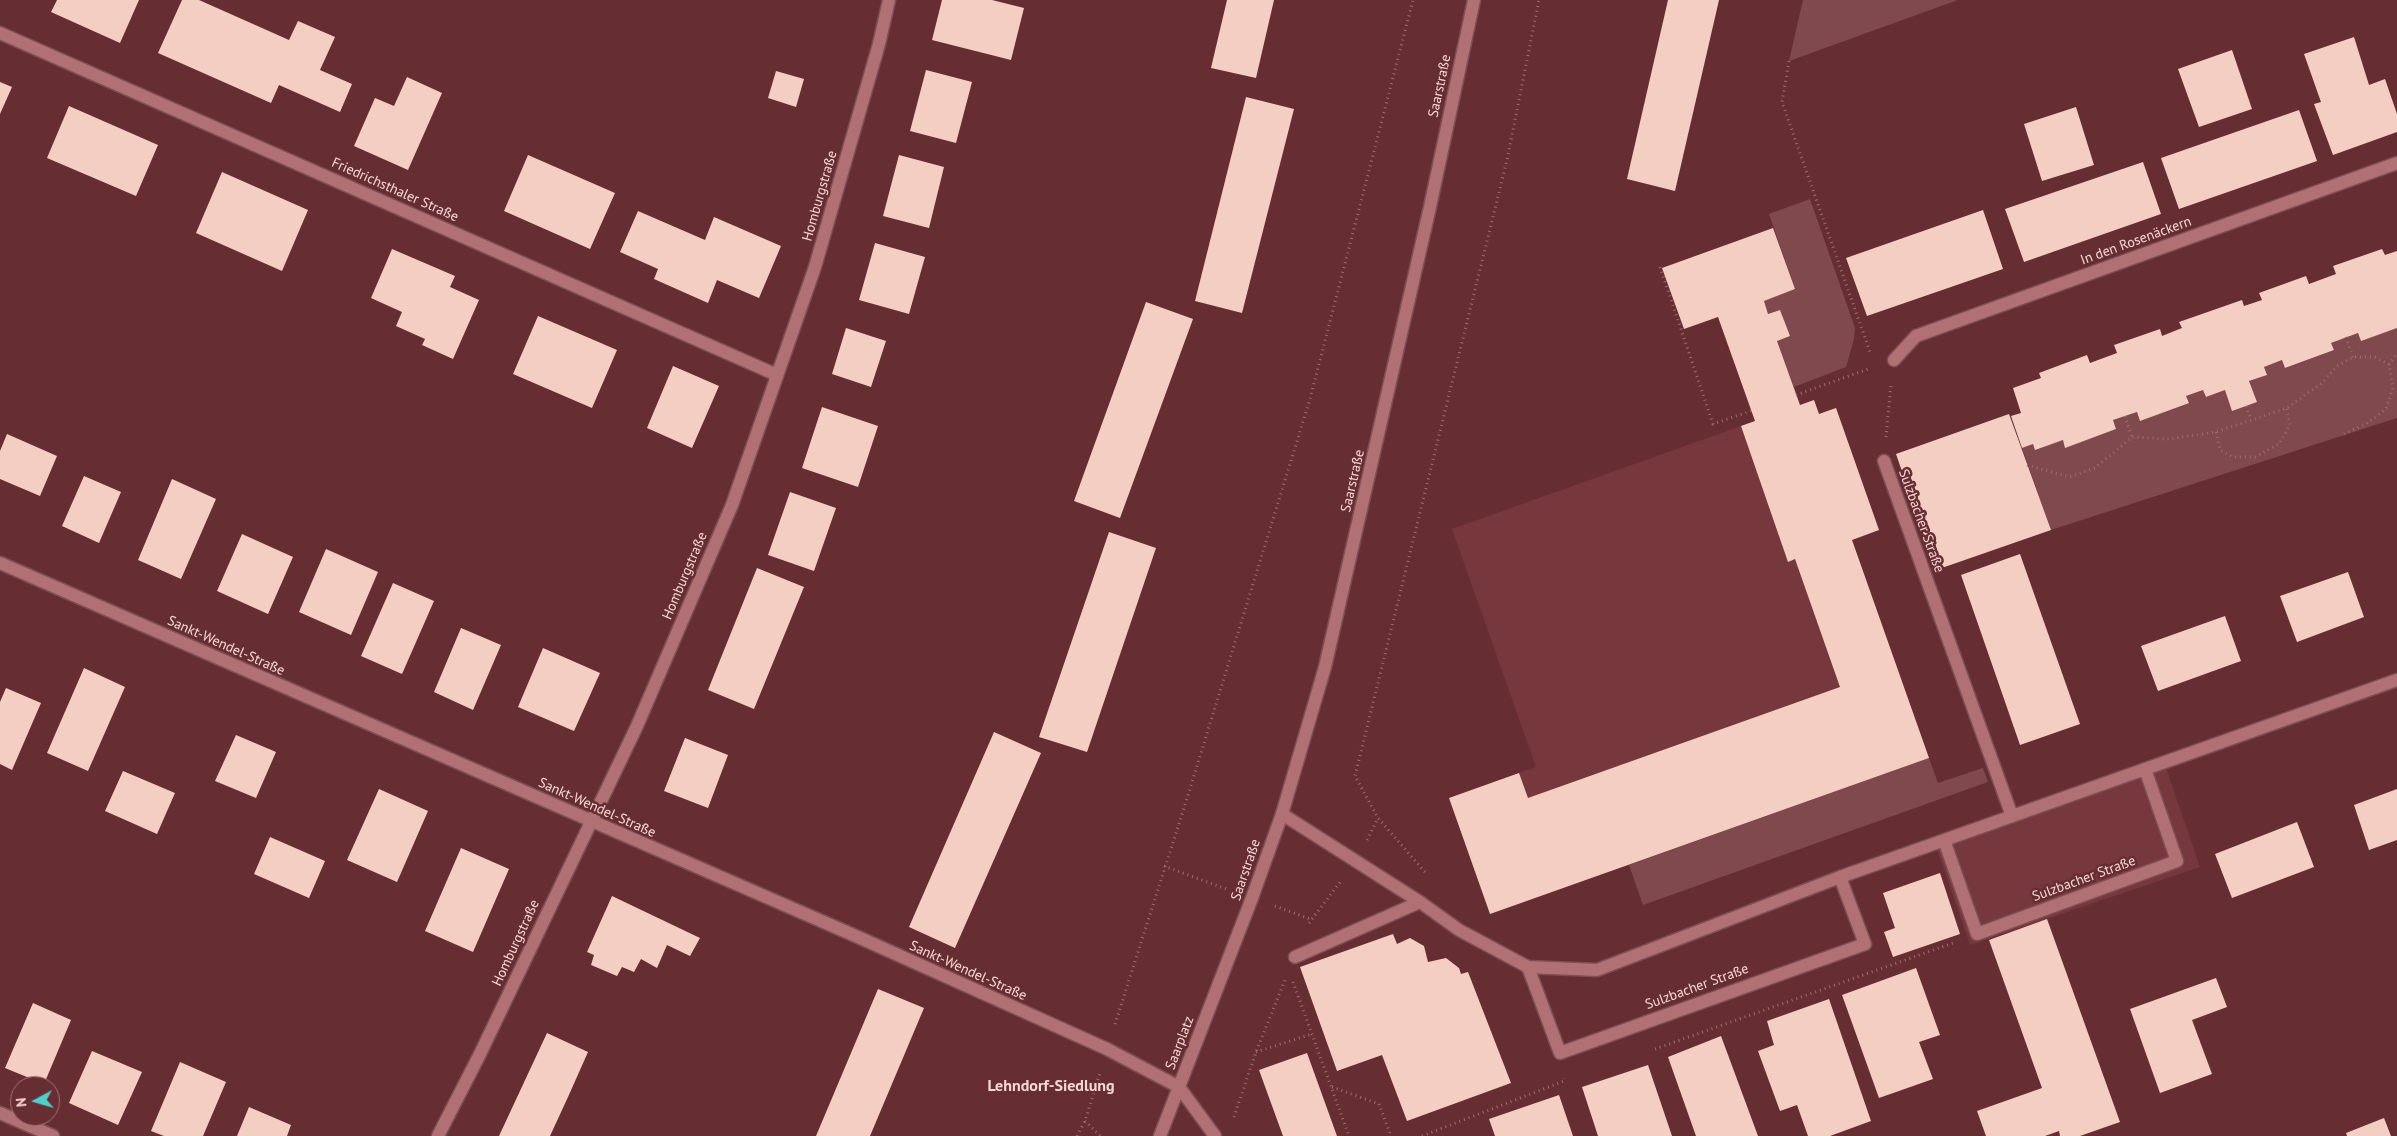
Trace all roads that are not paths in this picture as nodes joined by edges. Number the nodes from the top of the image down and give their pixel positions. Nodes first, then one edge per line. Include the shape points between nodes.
1 (889, 0) edge
2 (1474, 0) edge
3 (0, 34) edge
4 (2397, 163) edge
5 (1894, 360) road end
6 (777, 375) junction
7 (1884, 461) road end
8 (0, 563) edge
9 (2397, 680) edge
10 (2144, 769) junction
11 (1282, 814) junction
12 (2012, 816) junction
13 (591, 821) junction
14 (1944, 840) junction
15 (1840, 877) junction
16 (1420, 902) junction
17 (1296, 956) dead end
18 (1228, 960) joint
19 (1528, 967) junction
20 (1179, 1087) junction
21 (0, 1113) edge
22 (52, 1136) edge
23 (438, 1136) edge
24 (1160, 1136) edge
25 (1215, 1136) edge

1 - 6 street, Homburgstraße via 815,267
2 - 11 street, Saarstraße via 1334,631
3 - 6 street, Friedrichsthaler Straße
4 - 5 street, In den Rosenäckern via 1916,336
6 - 13 street, Homburgstraße via 732,505 637,726
7 - 12 street, Sulzbacher Straße
8 - 13 street, Sankt-Wendel-Straße
9 - 10 street
10 - 12 street
10 - 14 street, Sulzbacher Straße via 2177,861 1977,934
11 - 16 street
11 - 18 street, Saarstraße
12 - 14 street
13 - 20 street, Sankt-Wendel-Straße via 1107,1049
13 - 23 street, Homburgstraße
14 - 15 street
15 - 19 street via 1597,970
15 - 19 street, Sulzbacher Straße via 1865,944 1560,1053
16 - 17 street
16 - 19 street via 1459,930
18 - 20 street, Saarplatz
20 - 24 street, Saarplatz
20 - 25 street
21 - 22 street

